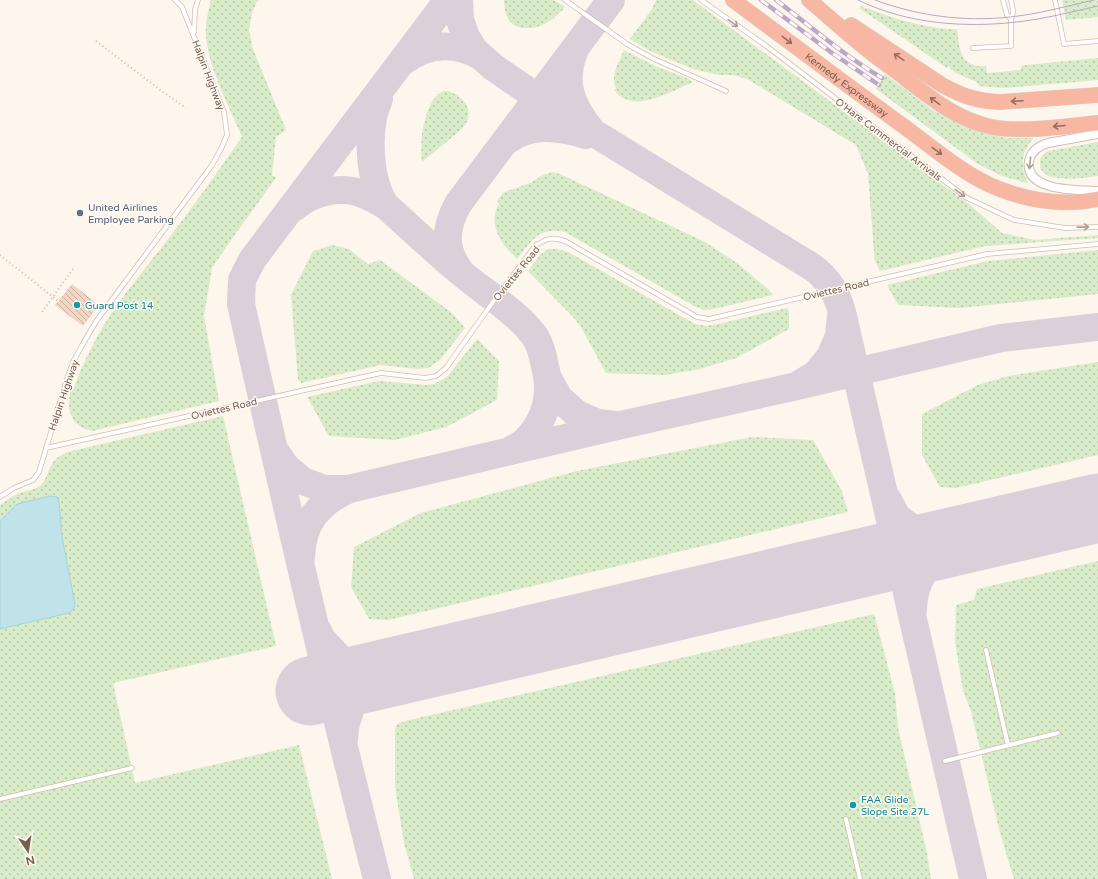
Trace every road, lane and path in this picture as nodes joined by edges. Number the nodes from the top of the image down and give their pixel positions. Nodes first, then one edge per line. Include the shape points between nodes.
1 (175, 0) edge
2 (198, 0) edge
3 (565, 0) edge
4 (701, 0) edge
5 (733, 0) edge
6 (809, 0) edge
7 (814, 0) edge
8 (1003, 0) edge
9 (1011, 0) edge
10 (1055, 0) edge
11 (1011, 19) junction
12 (194, 34) junction
13 (96, 41) dead end
14 (1098, 41) edge
15 (973, 48) dead end
16 (726, 91) dead end
17 (1098, 95) edge
18 (186, 108) dead end
19 (1098, 123) edge
20 (1098, 134) edge
21 (1098, 191) edge
22 (1098, 199) edge
23 (1098, 226) edge
24 (1098, 244) edge
25 (0, 255) edge
26 (73, 269) dead end
27 (53, 297) junction
28 (58, 301) dead end
29 (42, 312) dead end
30 (46, 448) junction
31 (0, 497) edge
32 (986, 650) dead end
33 (1058, 733) dead end
34 (1008, 745) junction
35 (945, 761) dead end
36 (132, 768) dead end
37 (0, 799) edge
38 (846, 820) dead end
39 (860, 879) edge

1 - 12 lane, Halpin Highway via 182,7
2 - 12 lane
3 - 16 lane via 627,44
4 -> 23 lane, O'Hare Commercial Arrivals via 765,45 967,198 1014,220 1065,228
5 -> 22 highway, Kennedy Expressway via 971,175 1017,196 1043,201
19 -> 6 highway via 1022,129 992,127 962,117 939,104 875,56
17 -> 7 highway via 1000,102 970,98 942,85
8 - 11 lane via 1007,15
9 - 11 lane via 1014,16
10 - 14 lane via 1064,44
11 - 15 lane via 1011,46
12 - 30 lane, Halpin Highway via 224,112 227,136 212,165 97,320 84,342 71,367
13 - 18 path
20 -> 21 street via 1040,145 1031,155 1029,165 1032,176 1045,185
24 - 30 lane, Oviettes Road via 987,254 709,319 697,317 565,241 546,239 536,245 446,368 436,376 425,378 381,373
25 - 27 path
26 - 27 path
27 - 28 path
27 - 29 path
30 - 31 lane, Halpin Highway via 39,472 33,480
32 - 34 lane
33 - 34 lane
34 - 35 lane
36 - 37 lane
38 - 39 lane

